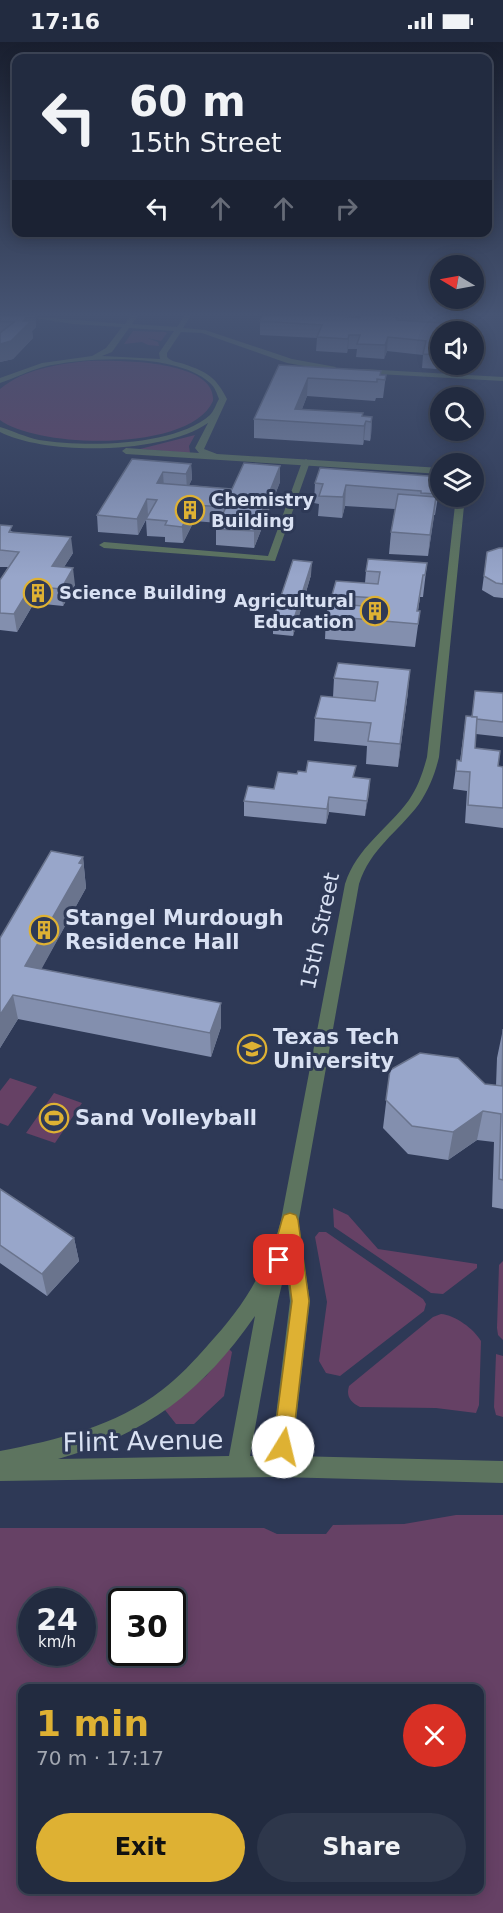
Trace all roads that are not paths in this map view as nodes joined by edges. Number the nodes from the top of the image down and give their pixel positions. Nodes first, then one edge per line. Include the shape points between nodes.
1 (221, 402) edge
2 (217, 412) junction
3 (0, 429) edge
4 (67, 445) junction
5 (219, 456) junction
6 (306, 462) junction
7 (430, 470) edge
8 (460, 507) edge
9 (104, 545) dead end
10 (290, 1220) junction
11 (0, 1461) edge
12 (280, 1466) junction
13 (237, 1467) junction
14 (0, 1470) edge
15 (503, 1472) edge

1 - 2 street
2 - 4 street via 193,428 153,440
2 - 5 street via 199,448
3 - 4 street via 32,440
4 - 5 street
5 - 6 street
6 - 7 street
6 - 9 street via 272,559
8 - 10 street, 15th Street via 428,780 414,803 364,856 354,877 346,903
10 - 11 street via 263,1287 235,1329 168,1398 88,1438 38,1455
10 - 12 street, 15th Street via 300,1301
10 - 13 street, 15th Street via 268,1301
12 - 13 street, Flint Avenue
12 - 15 street, Flint Avenue
13 - 14 street, Flint Avenue

